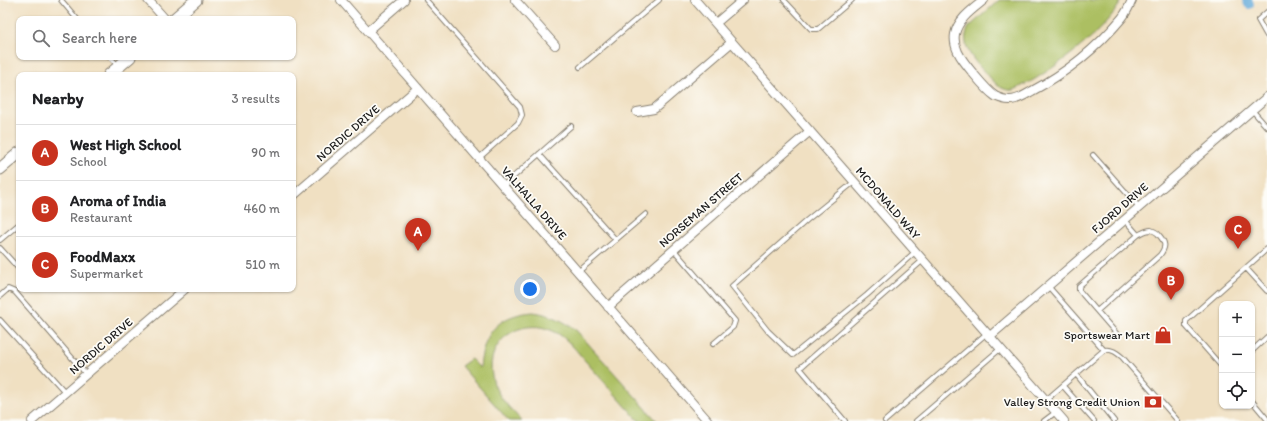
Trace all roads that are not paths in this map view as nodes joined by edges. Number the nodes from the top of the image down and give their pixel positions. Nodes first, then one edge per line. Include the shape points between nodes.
1 (61, 0) edge
2 (148, 0) edge
3 (196, 0) edge
4 (341, 0) edge
5 (404, 0) edge
6 (426, 0) edge
7 (515, 0) edge
8 (659, 0) edge
9 (695, 0) edge
10 (743, 0) edge
11 (784, 0) edge
12 (852, 0) edge
13 (984, 0) edge
14 (1132, 0) edge
15 (1267, 12) edge
16 (74, 16) edge
17 (162, 16) edge
18 (177, 16) edge
19 (716, 23) junction
20 (368, 31) junction
21 (1267, 36) edge
22 (732, 42) junction
23 (555, 45) dead end
24 (112, 60) edge
25 (126, 60) edge
26 (118, 67) junction
27 (580, 67) dead end
28 (112, 72) edge
29 (418, 88) junction
30 (1267, 97) edge
31 (1252, 110) junction
32 (637, 112) dead end
33 (571, 126) dead end
34 (1267, 127) edge
35 (810, 131) junction
36 (539, 154) junction
37 (1093, 155) dead end
38 (16, 156) edge
39 (479, 158) junction
40 (0, 169) edge
41 (854, 182) junction
42 (503, 186) junction
43 (296, 193) edge
44 (1139, 208) junction
45 (646, 214) dead end
46 (1125, 220) junction
47 (16, 227) edge
48 (1138, 235) junction
49 (0, 240) edge
50 (616, 240) junction
51 (0, 248) edge
52 (1267, 249) edge
53 (674, 250) junction
54 (915, 252) junction
55 (922, 261) junction
56 (16, 266) edge
57 (1246, 268) junction
58 (578, 272) junction
59 (1048, 286) junction
60 (1267, 291) edge
61 (182, 292) edge
62 (0, 296) edge
63 (608, 307) junction
64 (1096, 311) junction
65 (0, 320) edge
66 (1116, 333) dead end
67 (988, 335) junction
68 (1267, 337) edge
69 (713, 344) dead end
70 (1000, 348) junction
71 (1255, 348) edge
72 (1104, 350) junction
73 (1219, 363) edge
74 (86, 374) junction
75 (1076, 374) junction
76 (1062, 386) junction
77 (65, 392) junction
78 (1046, 400) junction
79 (1255, 405) edge
80 (1056, 412) junction
81 (1267, 419) edge
82 (36, 420) edge
83 (708, 421) edge
84 (845, 421) edge
85 (885, 421) edge
86 (916, 421) edge
87 (1044, 421) edge
88 (1064, 421) edge
89 (1094, 421) edge
90 (1114, 421) edge
91 (1178, 421) edge

1 - 16 lane
2 - 17 street
3 - 18 street
4 - 20 street, VALHALLA DRIVE
5 - 20 street
6 - 39 lane via 522,111 518,123
7 - 23 street
8 - 27 lane
9 - 19 street, MCDONALD WAY
10 - 19 street
11 - 12 lane via 811,29 818,29
13 - 14 street via 958,25 955,33 957,50 960,57 989,90 999,98 1011,100 1043,85 1086,54 1122,18
15 - 21 lane via 1258,20
19 - 22 street, MCDONALD WAY
20 - 29 street, VALHALLA DRIVE
22 - 32 street via 654,109
22 - 35 street, MCDONALD WAY
24 - 26 lane
25 - 26 street
26 - 28 street
29 - 39 street, VALHALLA DRIVE
29 - 43 street, NORDIC DRIVE
30 - 31 street, FJORD DRIVE
31 - 34 lane
31 - 44 street, FJORD DRIVE
33 - 36 lane
35 - 41 street, MCDONALD WAY
35 - 53 street, NORSEMAN STREET
36 - 42 lane
36 - 50 lane
37 - 44 lane
38 - 40 street
39 - 42 street, VALHALLA DRIVE
41 - 54 street, MCDONALD WAY
41 - 54 lane via 732,286 768,331 793,356
42 - 58 street, VALHALLA DRIVE
44 - 46 street, FJORD DRIVE
45 - 50 lane
46 - 48 lane
46 - 59 street, FJORD DRIVE
47 - 49 lane
48 - 64 lane via 1079,286 1079,290
48 - 64 lane via 1152,230 1156,232 1165,244 1164,250
50 - 58 lane
51 - 56 lane
52 - 57 lane
53 - 63 street, NORSEMAN STREET
53 - 69 lane via 734,318 733,327
54 - 55 street, MCDONALD WAY
55 - 67 street, MCDONALD WAY
55 - 84 lane via 800,368
57 - 60 lane
57 - 73 lane via 1185,323
58 - 63 street, VALHALLA DRIVE
59 - 67 street, FJORD DRIVE
59 - 72 lane
61 - 74 street, NORDIC DRIVE
62 - 74 lane via 8,289 15,292
63 - 83 street, VALHALLA DRIVE
64 - 66 lane
65 - 77 lane
67 - 70 street, MCDONALD WAY
67 - 85 lane
68 - 71 lane
70 - 78 street, MCDONALD WAY
70 - 86 lane
72 - 75 lane
72 - 91 lane via 1115,351 1122,357
74 - 77 street, NORDIC DRIVE
75 - 76 lane
75 - 90 lane
76 - 78 lane
76 - 89 lane
77 - 82 street, NORDIC DRIVE
78 - 80 street, MCDONALD WAY
79 - 81 lane
80 - 87 lane
80 - 88 street, MCDONALD WAY

